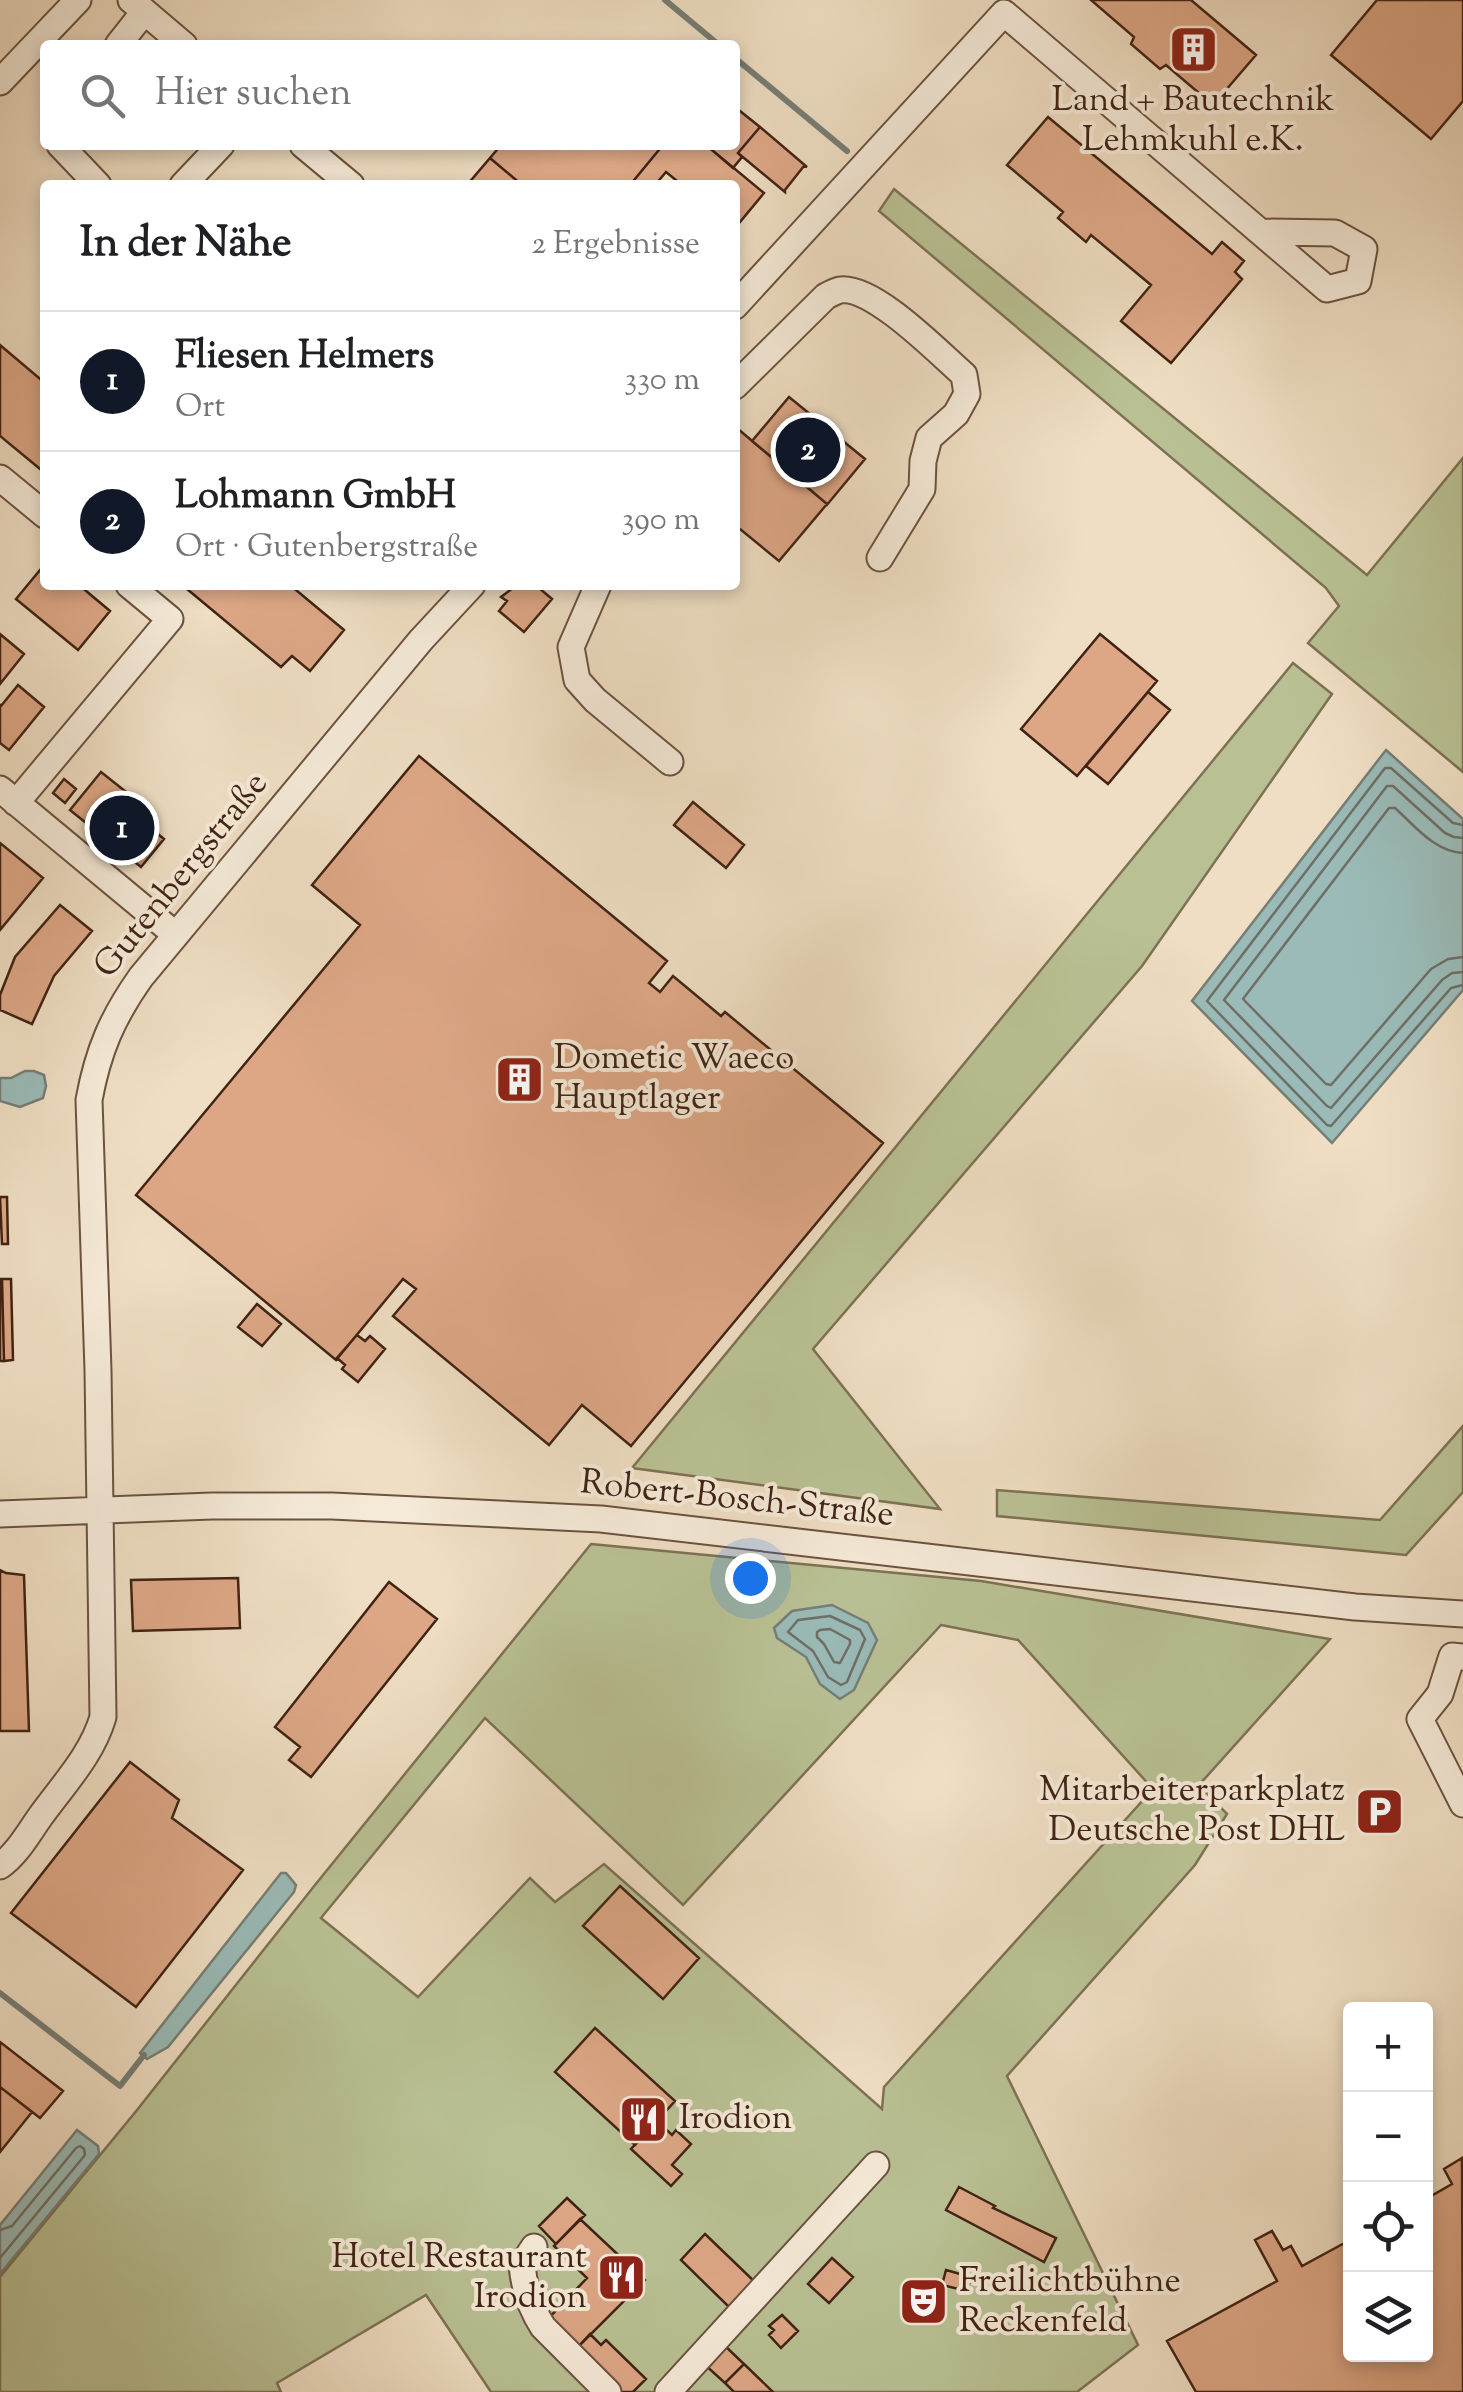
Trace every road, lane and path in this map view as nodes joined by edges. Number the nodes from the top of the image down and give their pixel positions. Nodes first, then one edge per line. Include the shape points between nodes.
1 (78, 0) edge
2 (137, 6) edge
3 (1009, 6) edge
4 (120, 40) edge
5 (178, 40) edge
6 (0, 82) edge
7 (65, 150) edge
8 (216, 150) edge
9 (309, 150) edge
10 (93, 180) edge
11 (187, 180) edge
12 (345, 180) edge
13 (1261, 232) dead end
14 (740, 301) edge
15 (740, 381) edge
16 (0, 478) edge
17 (40, 511) edge
18 (880, 558) dead end
19 (135, 590) edge
20 (467, 590) edge
21 (596, 590) edge
22 (670, 762) dead end
23 (8, 796) edge
24 (176, 935) junction
25 (99, 1509) junction
26 (0, 1514) edge
27 (1463, 1614) edge
28 (1463, 1658) edge
29 (1463, 1804) edge
30 (0, 1866) edge
31 (876, 2164) dead end
32 (534, 2248) dead end
33 (678, 2388) edge
34 (608, 2392) edge

1 - 6 street
2 - 4 street
2 - 5 street
3 - 13 street
3 - 14 street
7 - 10 street
8 - 11 street
9 - 12 street
15 - 18 street via 840,290 879,301 964,374 967,394 929,438 922,489
16 - 17 street
19 - 23 street via 170,619
20 - 24 street, Gutenbergstraße
21 - 22 street via 572,647 577,680
23 - 24 street
24 - 25 street, Gutenbergstraße via 113,1020 89,1100
25 - 26 street, Robert-Bosch-Straße
25 - 27 street, Robert-Bosch-Straße via 332,1506 601,1519
25 - 30 street, Gutenbergstraße via 104,1717 88,1751
28 - 29 street via 1452,1656 1440,1694 1420,1719
31 - 33 street
32 - 34 street via 522,2265 534,2314

